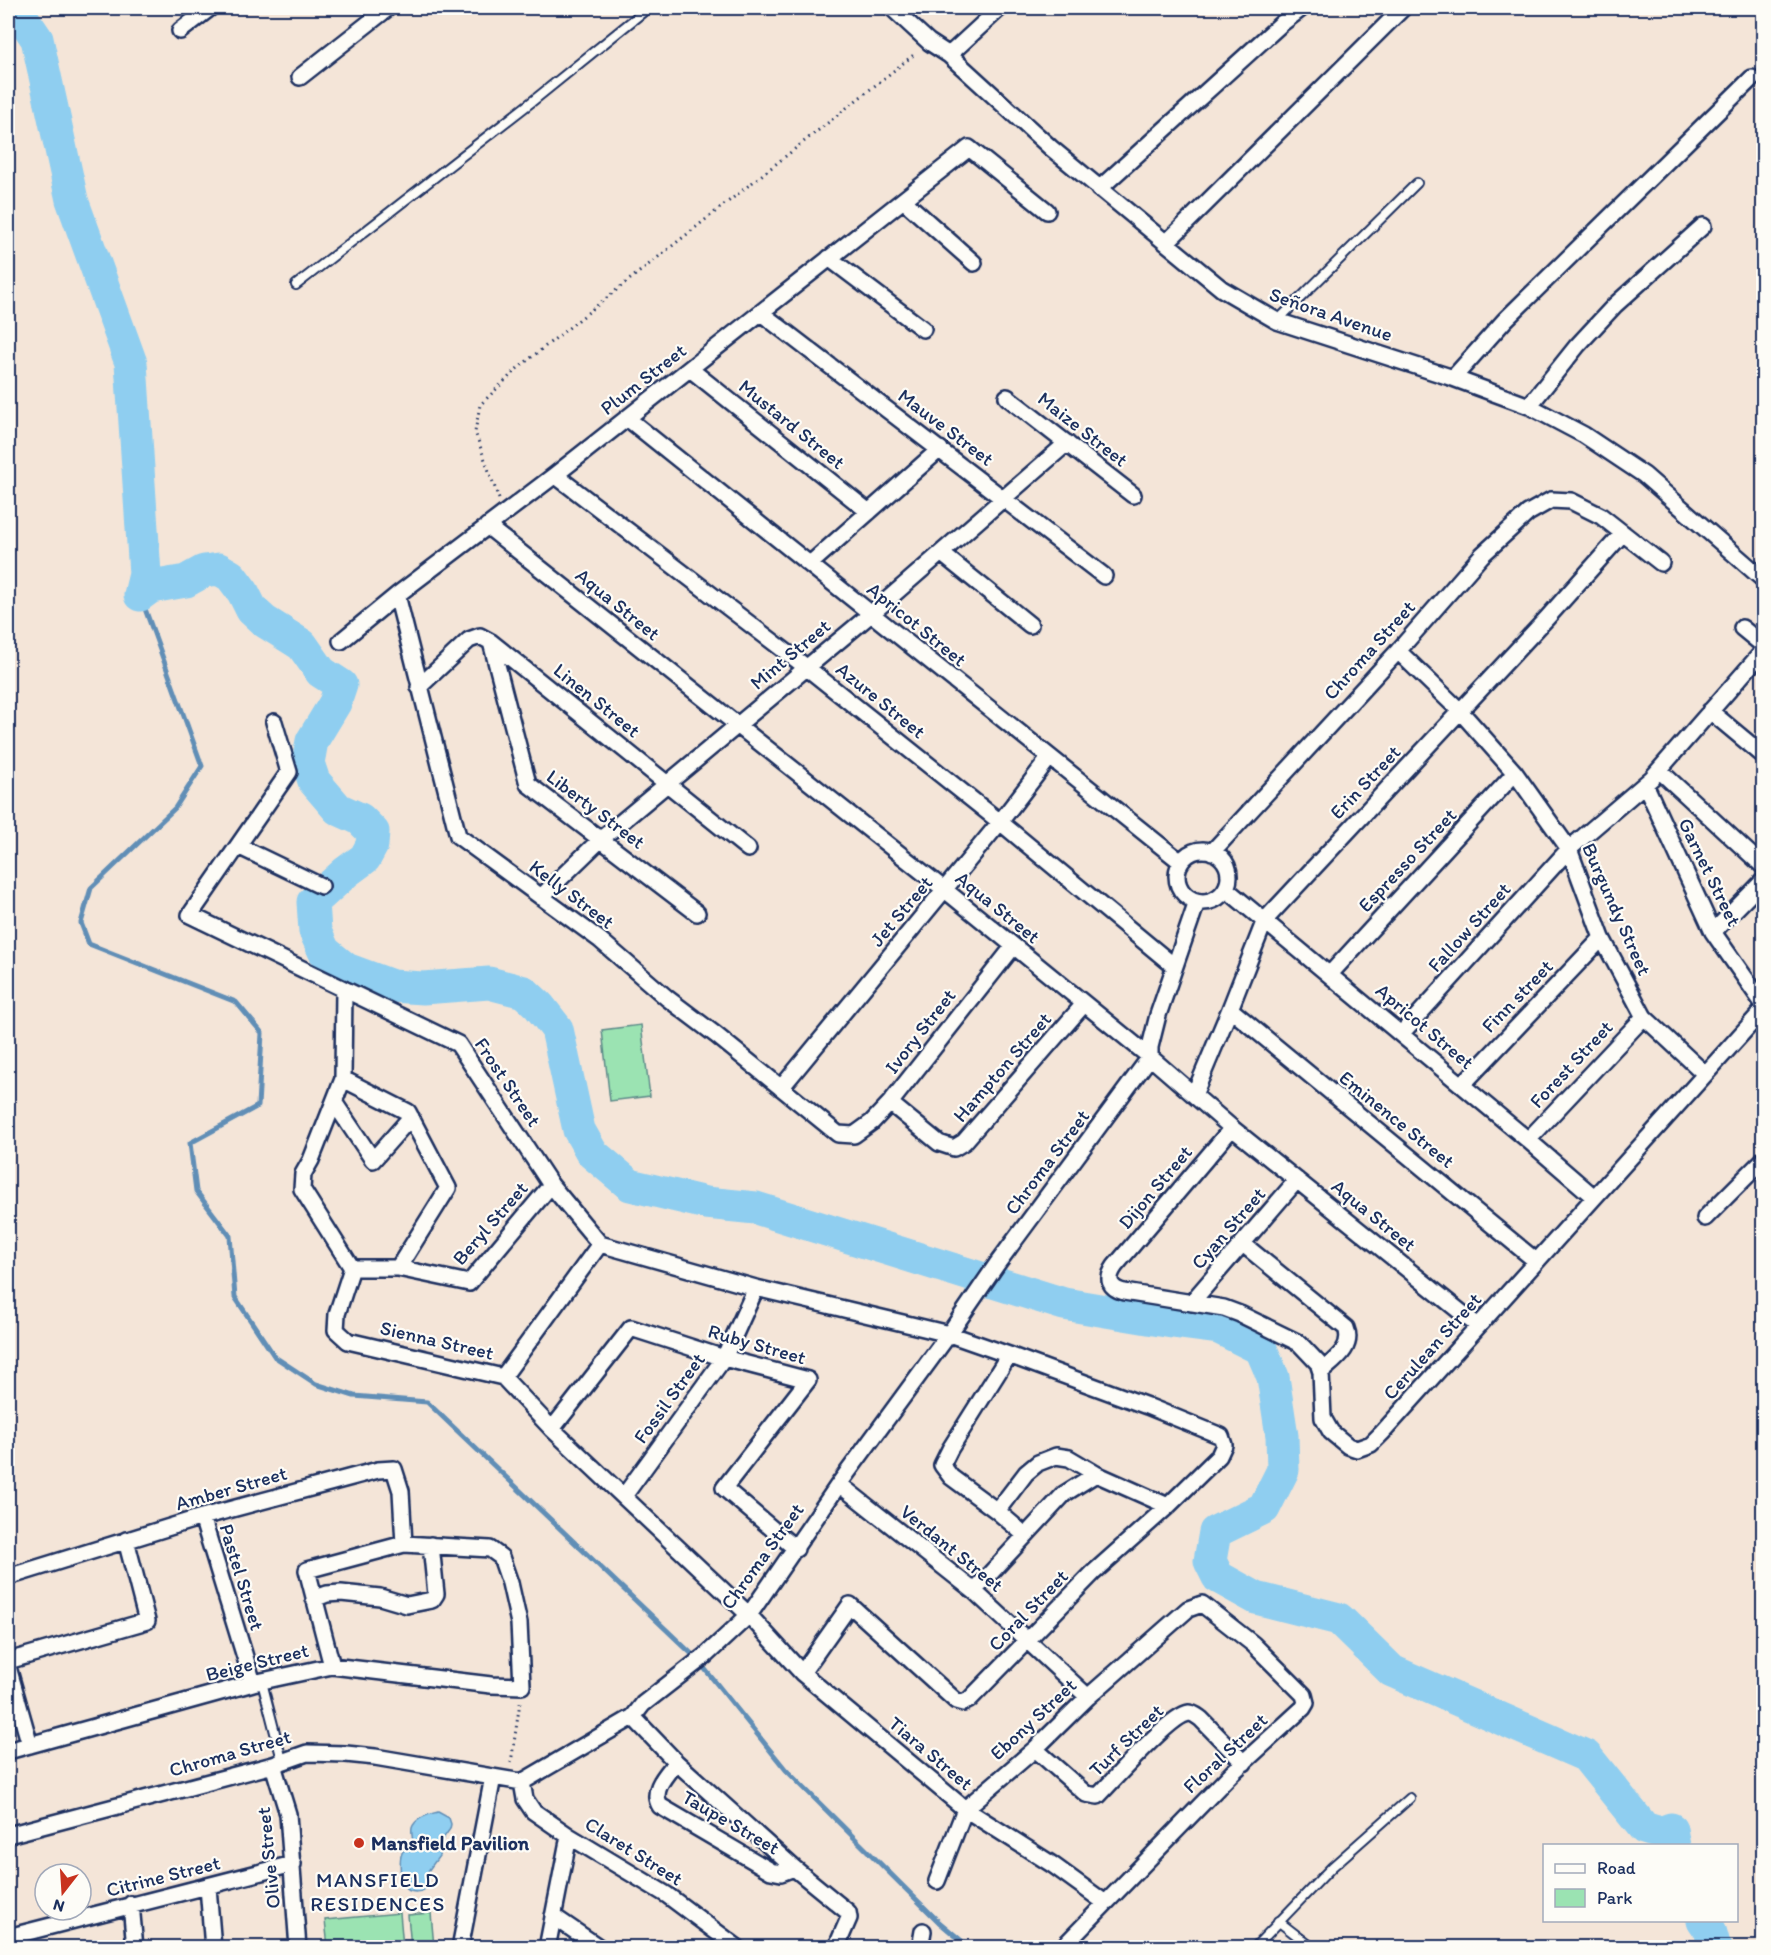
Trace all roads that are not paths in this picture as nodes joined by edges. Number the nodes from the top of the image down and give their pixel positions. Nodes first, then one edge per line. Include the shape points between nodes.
1 (210, 8) edge
2 (388, 8) edge
3 (648, 8) edge
4 (892, 8) edge
5 (1000, 8) edge
6 (1302, 8) edge
7 (1403, 8) edge
8 (180, 31) dead end
9 (949, 55) junction
10 (300, 77) dead end
11 (1752, 78) dead end
12 (1417, 183) dead end
13 (1099, 189) junction
14 (903, 200) junction
15 (1047, 211) dead end
16 (1703, 226) dead end
17 (1166, 243) junction
18 (829, 258) junction
19 (974, 263) dead end
20 (296, 285) dead end
21 (761, 313) junction
22 (1277, 321) junction
23 (923, 329) dead end
24 (690, 369) junction
25 (1453, 378) junction
26 (1007, 396) dead end
27 (1529, 406) junction
28 (627, 418) junction
29 (1066, 443) junction
30 (939, 449) junction
31 (555, 475) junction
32 (1133, 495) dead end
33 (1004, 498) junction
34 (869, 512) junction
35 (487, 526) junction
36 (1623, 533) junction
37 (941, 553) junction
38 (1661, 563) dead end
39 (810, 564) junction
40 (1104, 576) dead end
41 (1764, 580) edge
42 (397, 595) junction
43 (871, 614) junction
44 (1030, 625) dead end
45 (1742, 628) dead end
46 (341, 641) dead end
47 (491, 642) junction
48 (1764, 648) edge
49 (1398, 651) junction
50 (806, 667) junction
51 (420, 687) junction
52 (1460, 711) junction
53 (1710, 711) junction
54 (274, 722) dead end
55 (737, 725) junction
56 (1764, 756) edge
57 (1050, 758) junction
58 (1659, 770) junction
59 (1515, 773) junction
60 (668, 784) junction
61 (1645, 784) junction
62 (1000, 822) junction
63 (601, 839) junction
64 (238, 846) junction
65 (748, 849) dead end
66 (1569, 849) junction
67 (1212, 852) junction
68 (1181, 862) junction
69 (1764, 867) edge
70 (1764, 880) edge
71 (321, 886) dead end
72 (1226, 889) junction
73 (945, 891) junction
74 (541, 897) junction
75 (1197, 902) junction
76 (697, 914) dead end
77 (1265, 920) junction
78 (1713, 932) junction
79 (1602, 938) junction
80 (1013, 947) junction
81 (1174, 966) junction
82 (1330, 974) junction
83 (344, 989) junction
84 (1084, 1004) junction
85 (1764, 1007) edge
86 (1230, 1009) junction
87 (1644, 1017) junction
88 (1401, 1034) junction
89 (1150, 1057) junction
90 (1705, 1074) junction
91 (343, 1079) junction
92 (1462, 1085) junction
93 (781, 1088) junction
94 (1194, 1095) junction
95 (334, 1102) junction
96 (890, 1103) junction
97 (411, 1117) junction
98 (1232, 1128) junction
99 (854, 1135) joint
100 (1528, 1140) junction
101 (1764, 1159) edge
102 (1297, 1180) junction
103 (551, 1185) junction
104 (1594, 1197) junction
105 (1706, 1218) dead end
106 (600, 1244) junction
107 (1243, 1244) junction
108 (1536, 1261) junction
109 (352, 1268) junction
110 (398, 1268) junction
111 (756, 1288) junction
112 (1191, 1303) junction
113 (1478, 1326) junction
114 (949, 1334) junction
115 (1009, 1355) junction
116 (724, 1358) junction
117 (1321, 1372) junction
118 (503, 1377) junction
119 (552, 1429) junction
120 (1096, 1474) junction
121 (839, 1484) junction
122 (624, 1496) junction
123 (1168, 1506) junction
124 (997, 1511) junction
125 (202, 1517) junction
126 (1025, 1535) junction
127 (126, 1540) junction
128 (404, 1544) junction
129 (431, 1545) junction
130 (796, 1549) junction
131 (8, 1577) edge
132 (974, 1591) junction
133 (314, 1599) junction
134 (1188, 1609) joint
135 (749, 1615) junction
136 (1028, 1641) junction
137 (8, 1661) edge
138 (332, 1666) junction
139 (8, 1667) edge
140 (802, 1673) junction
141 (257, 1682) junction
142 (1088, 1697) junction
143 (633, 1717) junction
144 (30, 1745) junction
145 (1035, 1749) junction
146 (8, 1751) edge
147 (278, 1762) junction
148 (676, 1762) junction
149 (1244, 1763) junction
150 (508, 1780) junction
151 (1410, 1798) dead end
152 (965, 1809) junction
153 (8, 1835) edge
154 (569, 1836) junction
155 (293, 1864) junction
156 (794, 1868) junction
157 (937, 1881) dead end
158 (207, 1887) junction
159 (1104, 1902) junction
160 (131, 1904) junction
161 (553, 1916) junction
162 (1278, 1921) junction
163 (923, 1930) dead end
164 (8, 1937) edge
165 (135, 1947) edge
166 (213, 1947) edge
167 (298, 1947) edge
168 (460, 1947) edge
169 (547, 1947) edge
170 (600, 1947) edge
171 (738, 1947) edge
172 (836, 1947) edge
173 (920, 1947) edge
174 (1062, 1947) edge
175 (1254, 1947) edge
176 (1313, 1947) edge

1 - 8 street
2 - 10 street
3 - 20 lane
4 - 9 street, Señora Avenue
5 - 9 street
6 - 13 street
7 - 17 street
9 - 13 street, Señora Avenue
11 - 25 street via 1505,320
12 - 22 lane
13 - 17 street, Señora Avenue
14 - 15 street, Plum Street via 969,148
14 - 18 street, Plum Street
14 - 19 street
16 - 27 street via 1615,305
17 - 22 street, Señora Avenue via 1222,289
18 - 21 street, Plum Street
18 - 23 street
21 - 24 street, Plum Street
21 - 30 street, Mauve Street
22 - 25 street, Señora Avenue
24 - 28 street, Plum Street
24 - 34 street, Mustard Street
25 - 27 street, Señora Avenue
26 - 29 street, Maize Street
27 - 41 street, Señora Avenue via 1584,435 1644,475
28 - 31 street, Plum Street
28 - 39 street, Apricot Street
29 - 32 street, Maize Street
29 - 33 street, Mint Street
30 - 33 street, Mauve Street
30 - 34 street
31 - 35 street, Plum Street
31 - 50 street, Azure Street
33 - 37 street, Mint Street
33 - 40 street, Mauve Street
34 - 39 street
35 - 42 street, Plum Street
35 - 55 street, Aqua Street
36 - 38 street
36 - 49 street, Chroma Street via 1571,501 1551,500 1528,513 1482,555
36 - 52 street, Erin Street
37 - 43 street, Mint Street
37 - 44 street
39 - 43 street, Apricot Street
42 - 46 street, Plum Street
42 - 51 street, Kelly Street
43 - 50 street, Mint Street
43 - 57 street, Apricot Street
45 - 48 street
47 - 51 street via 480,636 469,640
47 - 60 street, Linen Street
47 - 63 street, Liberty Street via 528,784
48 - 53 street, Fallow Street
49 - 52 street, Burgundy Street
49 - 67 street, Chroma Street
50 - 55 street, Mint Street
50 - 62 street, Azure Street
51 - 74 street, Kelly Street via 458,836
52 - 59 street, Burgundy Street
52 - 77 street, Erin Street
53 - 56 street
53 - 58 street, Fallow Street
54 - 64 street, Frost Street via 289,772
55 - 60 street, Mint Street
55 - 73 street, Aqua Street
57 - 62 street, Jet Street
57 - 68 street, Apricot Street
58 - 61 street, Fallow Street
58 - 69 street
59 - 66 street, Burgundy Street
59 - 82 street, Espresso Street
60 - 63 street, Mint Street
60 - 65 street, Linen Street
61 - 66 street, Fallow Street
61 - 78 street, Garnet Street
62 - 73 street, Jet Street
62 - 81 street, Azure Street
63 - 74 street, Mint Street
63 - 76 street, Liberty Street
64 - 71 street
64 - 83 street, Frost Street via 190,915
66 - 79 street, Burgundy Street
66 - 88 street, Fallow Street
67 - 68 street via 1199,850
67 - 72 street via 1227,865
68 - 75 street via 1178,884 1182,892
70 - 78 street
72 - 75 street via 1214,900
72 - 77 street, Apricot Street
73 - 80 street, Aqua Street
73 - 93 street, Jet Street
74 - 93 street, Kelly Street via 600,940
75 - 81 street, Chroma Street
77 - 82 street, Apricot Street
77 - 86 street, Erin Street
78 - 85 street, Garnet Street
79 - 87 street, Burgundy Street
79 - 92 street, Finn street
80 - 84 street, Aqua Street
80 - 96 street, Ivory Street
81 - 89 street, Chroma Street via 1153,1032
82 - 88 street, Apricot Street
83 - 91 street
83 - 103 street, Frost Street via 458,1044
84 - 89 street, Aqua Street
84 - 96 street, Hampton Street via 964,1142 954,1148 939,1143
85 - 90 street, Cerulean Street
86 - 94 street, Erin Street
86 - 108 street, Eminence Street
87 - 90 street, Burgundy Street
87 - 100 street, Forest Street
88 - 92 street, Apricot Street
89 - 94 street, Aqua Street
89 - 114 street, Chroma Street
90 - 104 street, Cerulean Street
91 - 95 street
91 - 97 street
92 - 100 street, Apricot Street
93 - 99 street, Kelly Street via 838,1134
94 - 98 street, Aqua Street
95 - 97 street via 373,1160
95 - 109 street via 303,1174 302,1190
96 - 99 street, Ivory Street
97 - 110 street via 448,1188
98 - 102 street, Aqua Street
98 - 112 street, Dijon Street via 1109,1274 1111,1286 1118,1291
100 - 104 street, Apricot Street
101 - 105 street
102 - 107 street, Cyan Street
102 - 113 street, Aqua Street
103 - 106 street, Frost Street
103 - 110 street, Beryl Street via 469,1283
104 - 108 street, Cerulean Street
106 - 111 street
106 - 118 street
107 - 112 street, Cyan Street
107 - 117 street via 1346,1328 1348,1343
108 - 113 street, Cerulean Street
109 - 110 street, Beryl Street
109 - 118 street, Sienna Street via 337,1314 336,1330 348,1341
111 - 114 street
111 - 116 street, Fossil Street
112 - 117 street via 1224,1308 1299,1343 1318,1363
113 - 117 street, Cerulean Street via 1364,1448 1348,1446 1327,1427 1323,1418
114 - 115 street
114 - 121 street, Chroma Street
115 - 123 street, Coral Street via 1221,1436 1224,1445 1219,1456
115 - 124 street via 942,1465 951,1477
116 - 119 street, Ruby Street via 631,1328
116 - 122 street, Fossil Street
116 - 130 street, Ruby Street via 808,1380 724,1488
118 - 119 street, Sienna Street
119 - 122 street, Sienna Street
120 - 123 street
120 - 124 street via 1068,1458 1056,1456 1026,1473
120 - 126 street via 1064,1494
121 - 130 street, Chroma Street
121 - 132 street, Verdant Street
122 - 135 street, Sienna Street
123 - 136 street, Coral Street via 1093,1573
124 - 126 street
125 - 127 street, Amber Street
125 - 128 street, Amber Street via 357,1474 394,1469 401,1491
125 - 141 street, Pastel Street
126 - 132 street
127 - 131 street, Amber Street
127 - 137 street via 147,1621
128 - 129 street
128 - 133 street via 307,1570
129 - 133 street via 436,1594 432,1600 407,1605 341,1593
129 - 138 street, Beige Street via 483,1548 501,1557 519,1623 522,1686
130 - 135 street, Chroma Street
132 - 136 street, Verdant Street
133 - 138 street
134 - 142 street, Ebony Street
134 - 149 street, Floral Street via 1202,1604 1253,1644 1304,1695 1303,1708
135 - 140 street, Tiara Street
135 - 143 street, Chroma Street via 643,1704
136 - 140 street, Coral Street via 963,1703 850,1605
136 - 142 street, Verdant Street
138 - 141 street, Beige Street
139 - 144 street
140 - 152 street, Tiara Street
141 - 144 street, Beige Street
141 - 147 lane
142 - 145 street, Ebony Street
143 - 148 street, Taupe Street
143 - 150 street, Chroma Street
144 - 146 street, Beige Street
145 - 149 street, Turf Street via 1086,1794 1098,1796 1168,1724 1188,1713 1202,1719
145 - 152 street, Ebony Street
147 - 150 street, Chroma Street via 307,1753 346,1754
147 - 153 street, Chroma Street
147 - 155 street, Olive Street
148 - 156 street, Taupe Street
148 - 156 street, Taupe Street via 659,1784 656,1795 660,1806 771,1871 781,1874
149 - 159 street, Floral Street
150 - 154 street, Claret Street via 533,1811
150 - 168 street
151 - 162 lane
152 - 157 street, Ebony Street
152 - 159 street, Tiara Street
154 - 161 street
154 - 171 street, Claret Street via 667,1895
155 - 158 street, Citrine Street
155 - 167 street, Olive Street
156 - 172 street, Taupe Street via 848,1912
158 - 160 street, Citrine Street
158 - 166 street
159 - 174 street, Floral Street
160 - 164 street, Citrine Street
160 - 165 street
161 - 169 street
161 - 170 street
162 - 175 lane
162 - 176 lane
163 - 173 street

